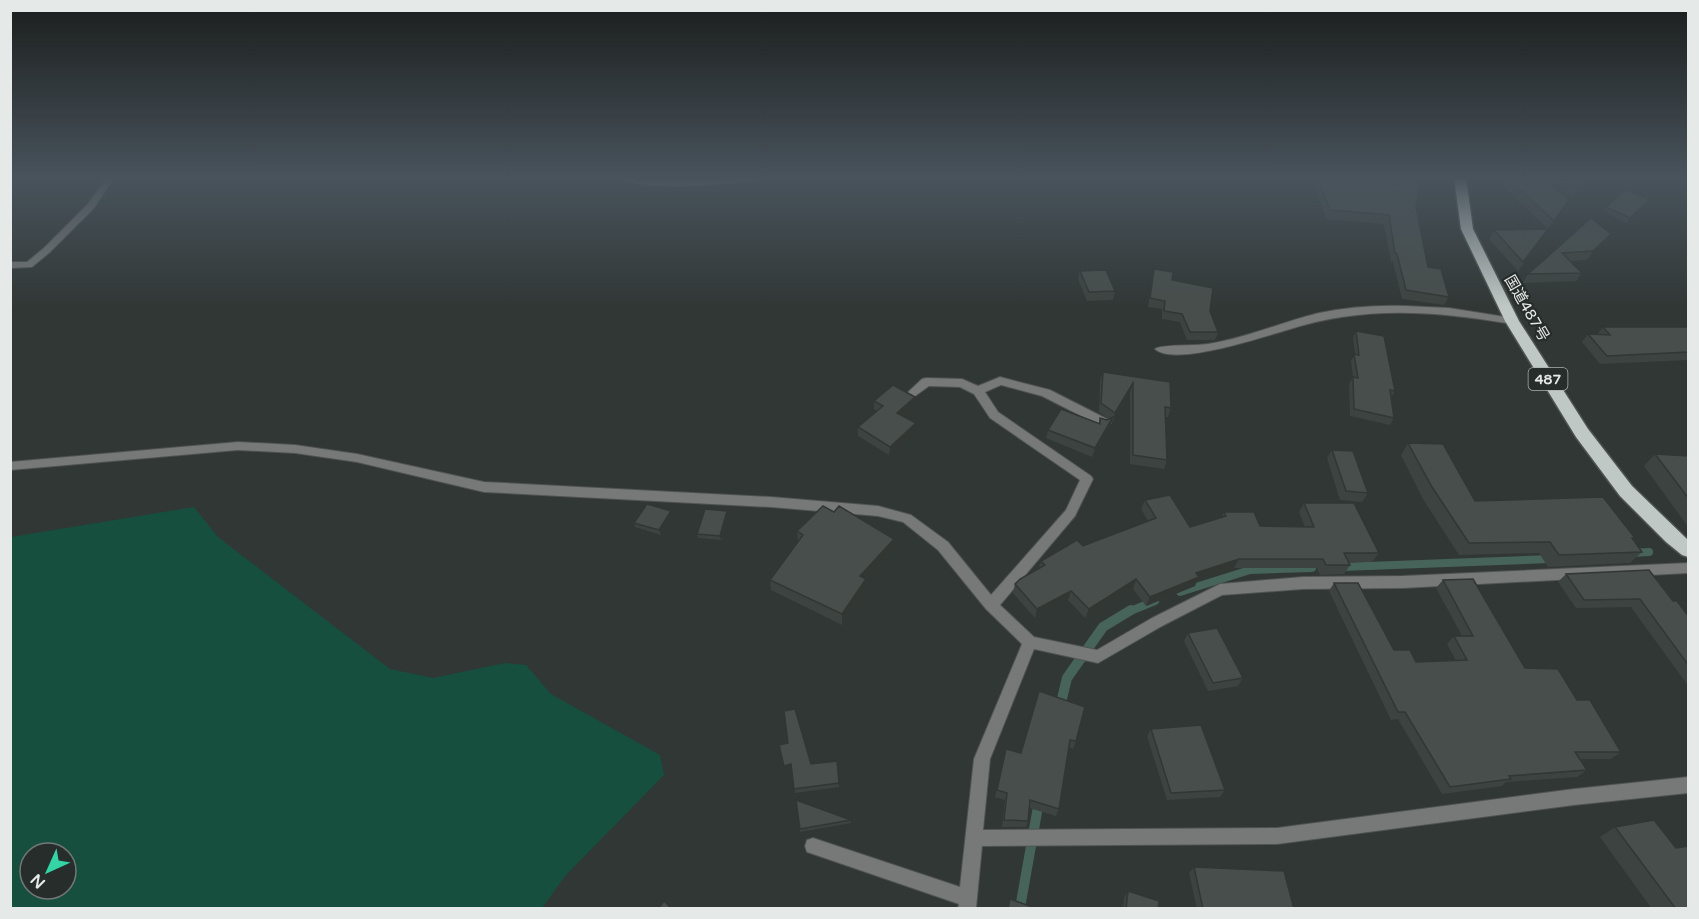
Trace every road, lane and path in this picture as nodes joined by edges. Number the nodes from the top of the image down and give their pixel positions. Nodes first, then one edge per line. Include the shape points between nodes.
1 (76, 221) edge
2 (1466, 221) edge
3 (10, 265) edge
4 (1512, 321) junction
5 (1160, 349) dead end
6 (978, 391) junction
7 (911, 395) edge
8 (1105, 423) edge
9 (10, 466) edge
10 (1689, 550) edge
11 (1689, 568) edge
12 (991, 605) junction
13 (1030, 642) junction
14 (1689, 785) edge
15 (975, 838) junction
16 (813, 846) dead end
17 (968, 904) edge

1 - 3 street via 29,265
2 - 4 highway, 国道487号 / 487
4 - 5 street via 1394,307 1341,312 1219,346 1181,352
4 - 10 highway, 国道487号 / 487 via 1582,433 1626,490
6 - 7 street via 962,383 926,382
6 - 8 street via 1000,381 1046,393
6 - 12 street via 994,415 1087,479 1071,513
9 - 12 street via 238,446 357,458 484,487 878,511 907,518 943,546
11 - 13 street via 1302,583 1220,590 1098,657
12 - 13 street
13 - 15 street via 982,759
14 - 15 street via 1277,836
15 - 17 street
16 - 17 street

